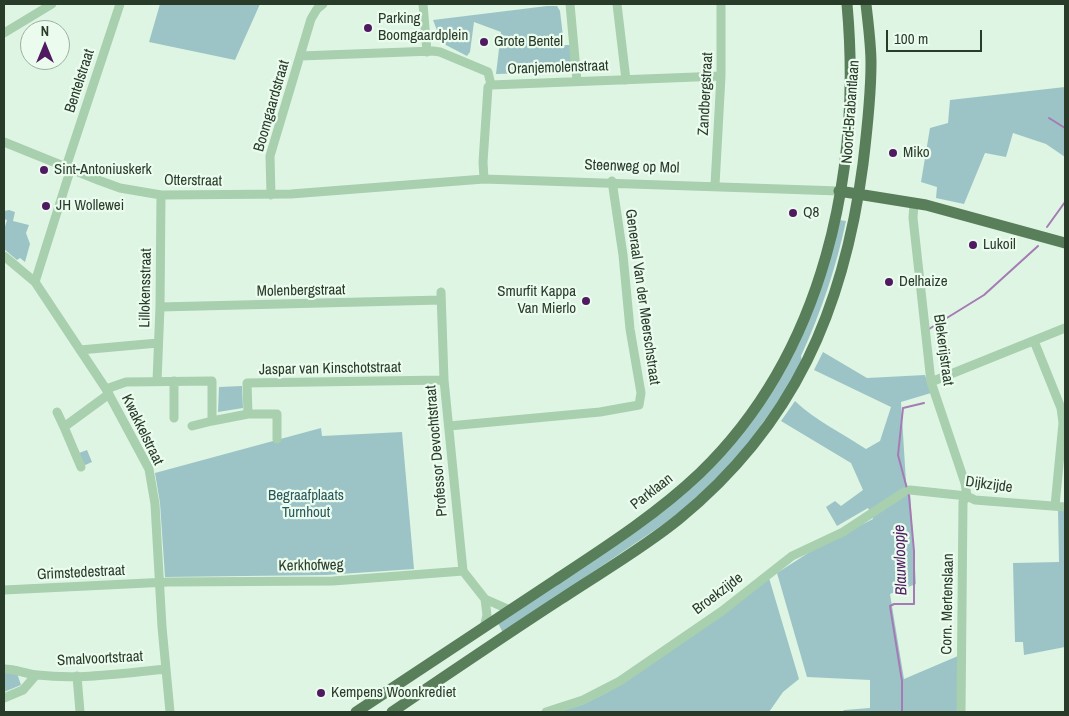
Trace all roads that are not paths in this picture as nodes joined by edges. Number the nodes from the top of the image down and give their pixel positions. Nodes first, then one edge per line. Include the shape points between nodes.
1 (52, 4) edge
2 (120, 4) edge
3 (323, 4) edge
4 (423, 4) edge
5 (570, 4) edge
6 (617, 4) edge
7 (721, 4) edge
8 (846, 4) edge
9 (866, 4) edge
10 (4, 33) edge
11 (427, 52) junction
12 (300, 56) junction
13 (721, 76) junction
14 (626, 80) junction
15 (577, 81) junction
16 (491, 85) junction
17 (4, 142) edge
18 (69, 168) junction
19 (484, 179) junction
20 (612, 182) junction
21 (715, 185) junction
22 (839, 191) junction
23 (859, 193) junction
24 (161, 195) junction
25 (271, 195) junction
26 (914, 203) junction
27 (1065, 243) edge
28 (4, 256) edge
29 (34, 282) junction
30 (441, 296) joint
31 (160, 307) junction
32 (1065, 328) edge
33 (1034, 341) junction
34 (158, 343) junction
35 (80, 350) junction
36 (444, 380) junction
37 (157, 381) junction
38 (173, 381) junction
39 (931, 382) junction
40 (108, 392) junction
41 (57, 412) dead end
42 (248, 414) junction
43 (174, 418) dead end
44 (212, 421) junction
45 (192, 426) dead end
46 (449, 426) junction
47 (64, 427) junction
48 (277, 439) dead end
49 (82, 468) dead end
50 (907, 491) joint
51 (967, 496) junction
52 (1055, 506) junction
53 (1065, 507) edge
54 (463, 571) junction
55 (159, 583) junction
56 (4, 590) edge
57 (485, 599) junction
58 (510, 610) junction
59 (484, 628) junction
60 (4, 669) edge
61 (166, 670) junction
62 (36, 675) junction
63 (77, 676) junction
64 (4, 698) edge
65 (80, 712) edge
66 (170, 712) edge
67 (356, 712) edge
68 (392, 712) edge
69 (546, 712) edge
70 (961, 712) edge

1 - 10 street
2 - 18 street, Bentelstraat via 68,161
3 - 12 street, Boomgaardstraat via 311,18
4 - 11 street
5 - 15 street
6 - 14 street
7 - 13 street, Zandbergstraat
8 - 22 main road, Noord-Brabantlaan via 851,92
9 - 23 main road, Noord-Brabantlaan via 871,62
11 - 12 street, Boomgaardstraat
11 - 16 street, Boomgaardstraat via 440,52 481,68 488,72
12 - 25 street, Boomgaardstraat via 270,156
13 - 14 street, Oranjemolenstraat
13 - 21 street, Zandbergstraat
14 - 15 street, Oranjemolenstraat
15 - 16 street, Oranjemolenstraat
16 - 19 street, Oranjemolenstraat via 488,87 485,116
17 - 18 street, Otterstraat
18 - 24 street, Otterstraat via 120,188
18 - 29 street, Bentelstraat
19 - 20 street, Steenweg op Mol
19 - 25 street, Steenweg op Mol
20 - 21 street, Steenweg op Mol
20 - 46 street, Generaal Van der Meerschstraat via 641,393 638,405 600,412
21 - 22 street, Steenweg op Mol
22 - 23 main road, Steenweg op Mol
22 - 58 main road, Parklaan via 830,246 818,288 799,333 750,415 700,472 668,501
23 - 26 main road, Steenweg op Mol
23 - 68 main road via 837,290 811,355 789,394 743,458 680,518 642,546
24 - 25 street, Otterstraat
24 - 31 street, Lillokensstraat
26 - 27 main road, Steenweg op Mol
26 - 39 street, Blekerijstraat
28 - 29 street, Kwakkelstraat
29 - 35 street, Kwakkelstraat
30 - 31 street, Molenbergstraat
30 - 36 street, Professor Devochtstraat
31 - 34 street, Lillokensstraat
32 - 33 street
33 - 39 street
33 - 52 street via 1061,408
34 - 35 street
34 - 37 street, Lillokensstraat
35 - 40 street, Kwakkelstraat
36 - 42 street, Jaspar van Kinschotstraat via 247,383
36 - 46 street, Professor Devochtstraat
37 - 38 street
37 - 40 street via 126,382
38 - 43 street
38 - 44 street via 212,381
39 - 51 street, Blekerijstraat
40 - 47 street
40 - 55 street, Kwakkelstraat via 149,469 155,504
41 - 47 street
42 - 44 street
42 - 48 street via 277,414
44 - 45 street
46 - 54 street, Professor Devochtstraat
47 - 49 street
50 - 51 street, Dijkzijde
50 - 69 street, Broekzijde via 850,528 792,556 722,611 620,681 583,700
51 - 52 street, Dijkzijde via 975,500
51 - 70 street, Corn. Mertenslaan via 963,502
52 - 53 street, Dijkzijde
54 - 55 street, Kerkhofweg via 333,581
54 - 57 street
55 - 56 street, Grimstedestraat
55 - 61 street, Kwakkelstraat
57 - 58 street
57 - 59 street via 487,615
58 - 59 main road, Parklaan
59 - 67 main road, Parklaan
60 - 62 street, Smalvoortstraat
61 - 63 street, Smalvoortstraat
61 - 66 street, Kwakkelstraat
62 - 63 street, Smalvoortstraat
62 - 64 street, Smalvoortstraat via 23,690
63 - 65 street

